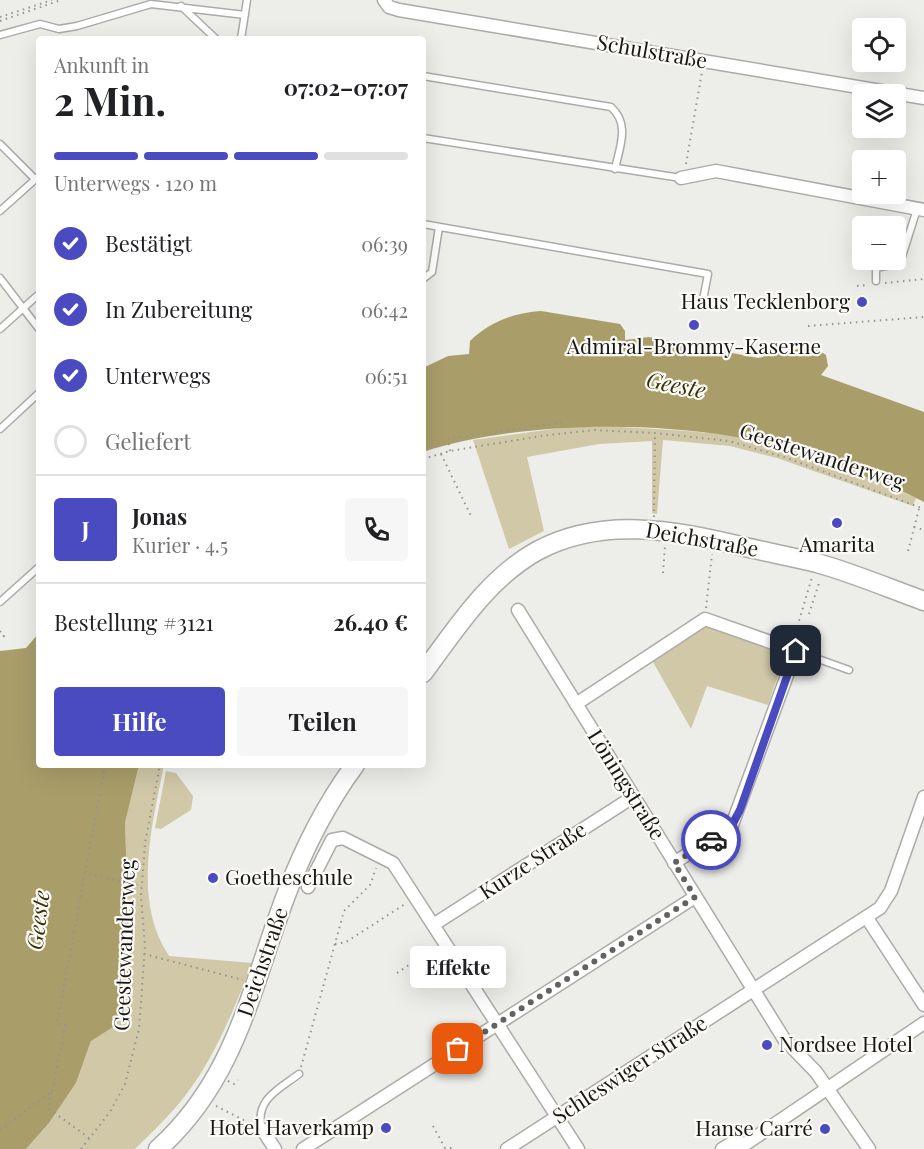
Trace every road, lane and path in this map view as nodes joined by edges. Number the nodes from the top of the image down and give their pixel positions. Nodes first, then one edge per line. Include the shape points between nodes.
1 (52, 0) edge
2 (61, 0) edge
3 (247, 0) edge
4 (384, 0) edge
5 (180, 5) junction
6 (245, 15) junction
7 (0, 19) edge
8 (0, 35) edge
9 (213, 36) edge
10 (242, 36) edge
11 (704, 61) junction
12 (426, 76) edge
13 (924, 98) edge
14 (426, 138) edge
15 (0, 144) edge
16 (615, 169) junction
17 (36, 177) edge
18 (682, 177) junction
19 (36, 179) edge
20 (920, 209) edge
21 (0, 211) edge
22 (426, 225) edge
23 (439, 227) junction
24 (426, 277) edge
25 (0, 278) edge
26 (924, 279) edge
27 (876, 281) dead end
28 (857, 286) dead end
29 (36, 296) edge
30 (703, 300) dead end
31 (21, 309) junction
32 (924, 317) edge
33 (36, 326) edge
34 (808, 326) dead end
35 (0, 328) edge
36 (36, 396) edge
37 (564, 422) dead end
38 (0, 429) edge
39 (656, 433) junction
40 (450, 451) junction
41 (441, 454) junction
42 (426, 458) edge
43 (920, 506) junction
44 (924, 508) edge
45 (472, 518) dead end
46 (914, 527) junction
47 (660, 530) junction
48 (924, 530) edge
49 (908, 551) dead end
50 (825, 566) junction
51 (709, 569) dead end
52 (36, 570) edge
53 (663, 573) dead end
54 (811, 581) dead end
55 (924, 601) edge
56 (0, 602) edge
57 (518, 610) dead end
58 (809, 614) dead end
59 (705, 619) junction
60 (0, 632) edge
61 (0, 637) edge
62 (793, 651) junction
63 (426, 670) edge
64 (849, 670) dead end
65 (576, 704) junction
66 (104, 768) edge
67 (159, 768) edge
68 (353, 768) edge
69 (633, 797) junction
70 (924, 797) edge
71 (380, 856) junction
72 (674, 863) junction
73 (85, 873) junction
74 (142, 886) junction
75 (309, 886) dead end
76 (415, 897) junction
77 (695, 897) junction
78 (867, 918) junction
79 (433, 925) junction
80 (444, 942) junction
81 (335, 944) junction
82 (144, 954) junction
83 (397, 974) dead end
84 (257, 984) junction
85 (753, 990) junction
86 (924, 1005) edge
87 (67, 1020) dead end
88 (924, 1023) edge
89 (498, 1024) junction
90 (66, 1025) junction
91 (299, 1074) joint
92 (827, 1088) junction
93 (52, 1091) junction
94 (217, 1107) dead end
95 (557, 1117) junction
96 (433, 1126) dead end
97 (262, 1129) junction
98 (0, 1130) edge
99 (89, 1138) junction
100 (452, 1148) edge
101 (81, 1149) edge
102 (158, 1149) edge
103 (275, 1149) edge
104 (303, 1149) edge
105 (507, 1149) edge
106 (578, 1149) edge
107 (722, 1149) edge
108 (869, 1149) edge

1 - 7 path
2 - 7 path
3 - 6 lane
4 - 11 street, Schulstraße via 389,7 399,10
5 - 6 lane
5 - 8 lane via 150,4 77,26 59,29 40,24
5 - 9 lane
6 - 10 lane
11 - 13 street, Schulstraße
11 - 18 path
12 - 16 lane via 611,107 621,116 624,127
14 - 16 lane
15 - 17 lane
16 - 18 lane
18 - 20 street via 716,171
19 - 21 lane
20 - 27 lane via 900,263 876,268
22 - 23 lane
23 - 24 lane via 432,272
23 - 30 lane via 708,274
25 - 31 lane
26 - 28 path
29 - 31 lane
31 - 33 lane
31 - 35 lane
32 - 34 path
36 - 38 lane
37 - 40 path via 448,439
39 - 40 path, Geestewanderweg via 594,430
39 - 43 path, Geestewanderweg via 729,441
39 - 47 path
40 - 41 path, Geestewanderweg
41 - 42 path, Geestewanderweg
41 - 45 path
43 - 44 path, Geestewanderweg
43 - 46 path
46 - 48 path
46 - 49 path
47 - 50 main road, Deichstraße
47 - 53 path
47 - 63 main road, Deichstraße via 627,528 586,533 536,552 497,580 471,608
50 - 55 main road, Deichstraße
50 - 58 path
51 - 59 path
52 - 56 lane
54 - 62 path
57 - 65 street, Löningstraße
59 - 62 street
59 - 65 street
60 - 61 path via 4,636
62 - 64 lane
62 - 72 street via 732,825
65 - 69 street, Löningstraße
66 - 73 path
67 - 74 path, Geestewanderweg via 145,843
68 - 84 main road, Deichstraße via 304,851
69 - 72 street, Löningstraße
69 - 79 street, Kurze Straße
70 - 78 street, Schleswiger Straße via 886,902
71 - 75 street via 343,838 332,840
71 - 76 street via 393,863
71 - 81 path via 370,885 344,911
72 - 77 street, Löningstraße
73 - 74 path
73 - 90 path via 57,1024
74 - 82 path, Geestewanderweg
76 - 79 street
76 - 81 path via 346,942
77 - 85 street, Löningstraße
77 - 89 street
78 - 85 street, Schleswiger Straße
78 - 86 street
79 - 80 street
80 - 83 path
80 - 89 street
81 - 91 path
82 - 84 path
82 - 99 path, Geestewanderweg via 133,1058 110,1112
84 - 102 main road, Deichstraße via 219,1075 193,1113
85 - 92 street, Löningstraße via 784,1039
85 - 95 street, Schleswiger Straße
87 - 90 path
88 - 92 street
89 - 95 street
89 - 104 street
90 - 93 path
91 - 97 lane via 262,1102
92 - 107 street via 747,1143
92 - 108 street, Löningstraße
93 - 98 path
93 - 99 path via 48,1108
94 - 97 path
95 - 105 street, Schleswiger Straße
95 - 106 street
96 - 100 path via 445,1148
97 - 103 street
99 - 101 path, Geestewanderweg

